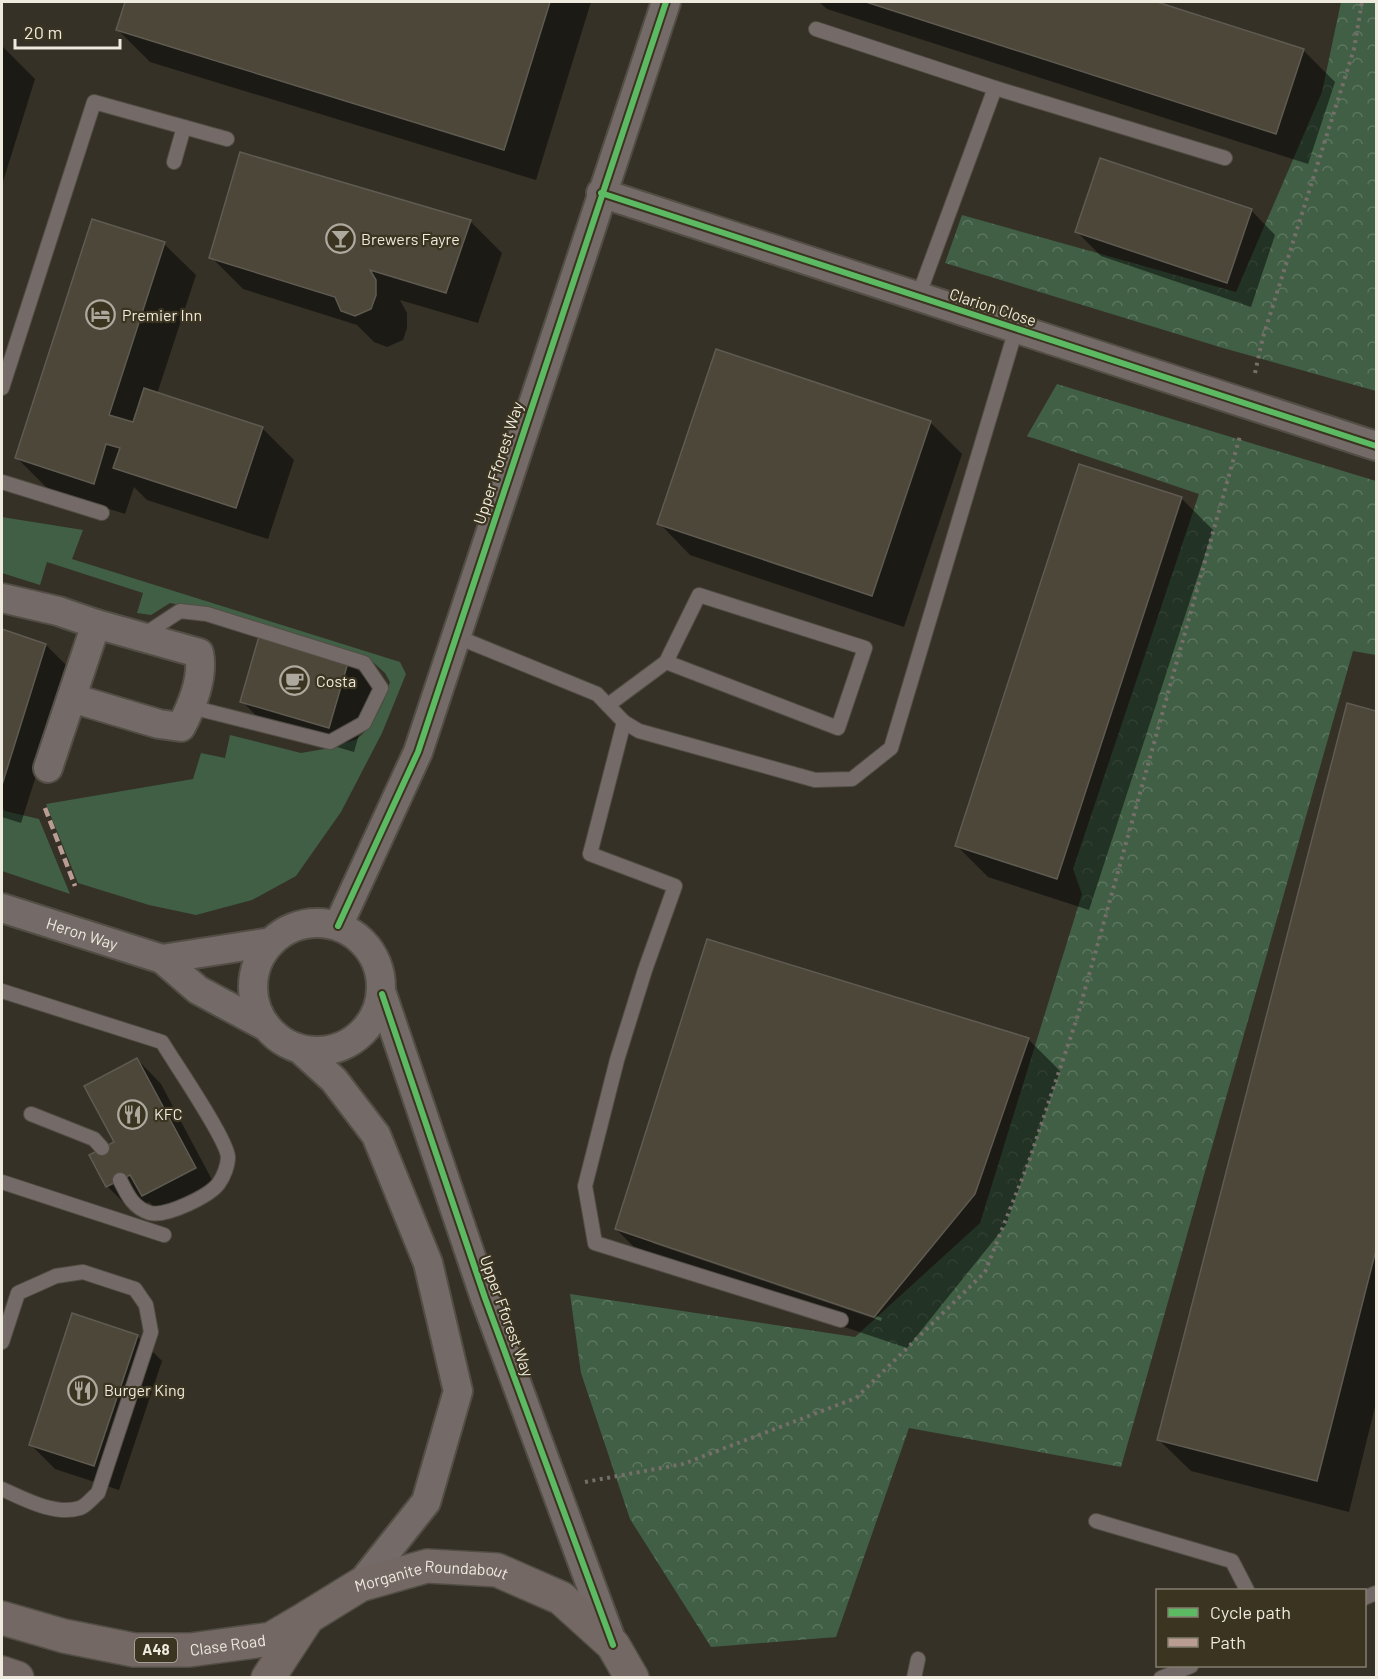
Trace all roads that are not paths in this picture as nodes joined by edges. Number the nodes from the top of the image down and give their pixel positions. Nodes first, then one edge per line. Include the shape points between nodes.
1 (666, 2) edge
2 (816, 29) dead end
3 (995, 88) junction
4 (184, 127) junction
5 (227, 139) dead end
6 (1225, 158) dead end
7 (174, 162) dead end
8 (601, 193) junction
9 (918, 297) junction
10 (1016, 329) junction
11 (2, 388) edge
12 (1377, 446) edge
13 (2, 482) edge
14 (102, 513) dead end
15 (2, 598) edge
16 (96, 624) junction
17 (142, 636) junction
18 (455, 636) junction
19 (666, 662) junction
20 (72, 698) junction
21 (608, 705) junction
22 (191, 707) junction
23 (624, 722) junction
24 (48, 768) dead end
25 (2, 908) edge
26 (338, 926) junction
27 (271, 942) junction
28 (162, 959) junction
29 (2, 991) edge
30 (382, 994) junction
31 (267, 1027) junction
32 (301, 1050) junction
33 (31, 1114) dead end
34 (102, 1148) dead end
35 (120, 1180) dead end
36 (2, 1182) edge
37 (164, 1235) dead end
38 (841, 1320) dead end
39 (2, 1342) edge
40 (2, 1489) edge
41 (1096, 1521) dead end
42 (360, 1585) junction
43 (1246, 1589) edge
44 (308, 1617) junction
45 (2, 1618) edge
46 (613, 1645) junction
47 (918, 1659) dead end
48 (1186, 1667) edge
49 (2, 1673) edge
50 (17, 1677) edge
51 (268, 1677) edge
52 (632, 1677) edge
53 (914, 1677) edge
54 (1161, 1677) edge

1 - 8 street, Upper Fforest Way
2 - 3 lane
3 - 6 lane
3 - 9 lane
4 - 5 lane
4 - 7 lane
4 - 11 lane via 94,102
8 - 9 street, Clarion Close
8 - 18 street, Upper Fforest Way
9 - 10 street, Clarion Close
10 - 12 street, Clarion Close
10 - 23 lane via 891,748 852,779 814,780 639,731
13 - 14 lane
15 - 16 street
16 - 17 street
16 - 20 street
17 - 22 street via 199,653 202,663
17 - 22 lane via 180,611 207,614 364,663 381,688 363,723 330,742
18 - 21 lane via 597,694
18 - 26 street, Upper Fforest Way via 418,752
19 - 19 lane via 699,595 865,648 838,728
19 - 21 lane
20 - 22 street via 181,727
20 - 24 street
21 - 23 lane
23 - 38 lane via 590,854 675,886 617,1060 585,1186 595,1243
25 - 28 street, Heron Way
26 - 27 street via 303,924
26 - 30 street via 357,937 372,953 380,973
27 - 28 street, Heron Way
27 - 31 street via 260,957 253,993 257,1011
28 - 31 street, Heron Way via 198,990
29 - 35 lane via 162,1042 228,1156 218,1184 168,1212 150,1213 134,1205
30 - 32 street via 375,1016 362,1034 344,1046 323,1052
30 - 46 street, Upper Fforest Way via 485,1298
31 - 32 street via 282,1041
32 - 42 street via 334,1080 376,1135 428,1263 458,1391 426,1502
33 - 34 lane via 94,1139
36 - 37 lane
39 - 40 lane via 18,1293 56,1276 83,1272 135,1289 146,1305 152,1332 98,1492 81,1508 58,1509
41 - 43 lane via 1232,1562
42 - 44 main road, Morganite Roundabout
42 - 46 main road, Morganite Roundabout via 427,1566 497,1570 561,1598
44 - 45 main road, Clase Road / A48 via 271,1638 190,1650 134,1650
44 - 51 main road, Morganite Roundabout
46 - 52 main road, Morganite Roundabout
47 - 53 lane
48 - 54 lane
49 - 50 main road

